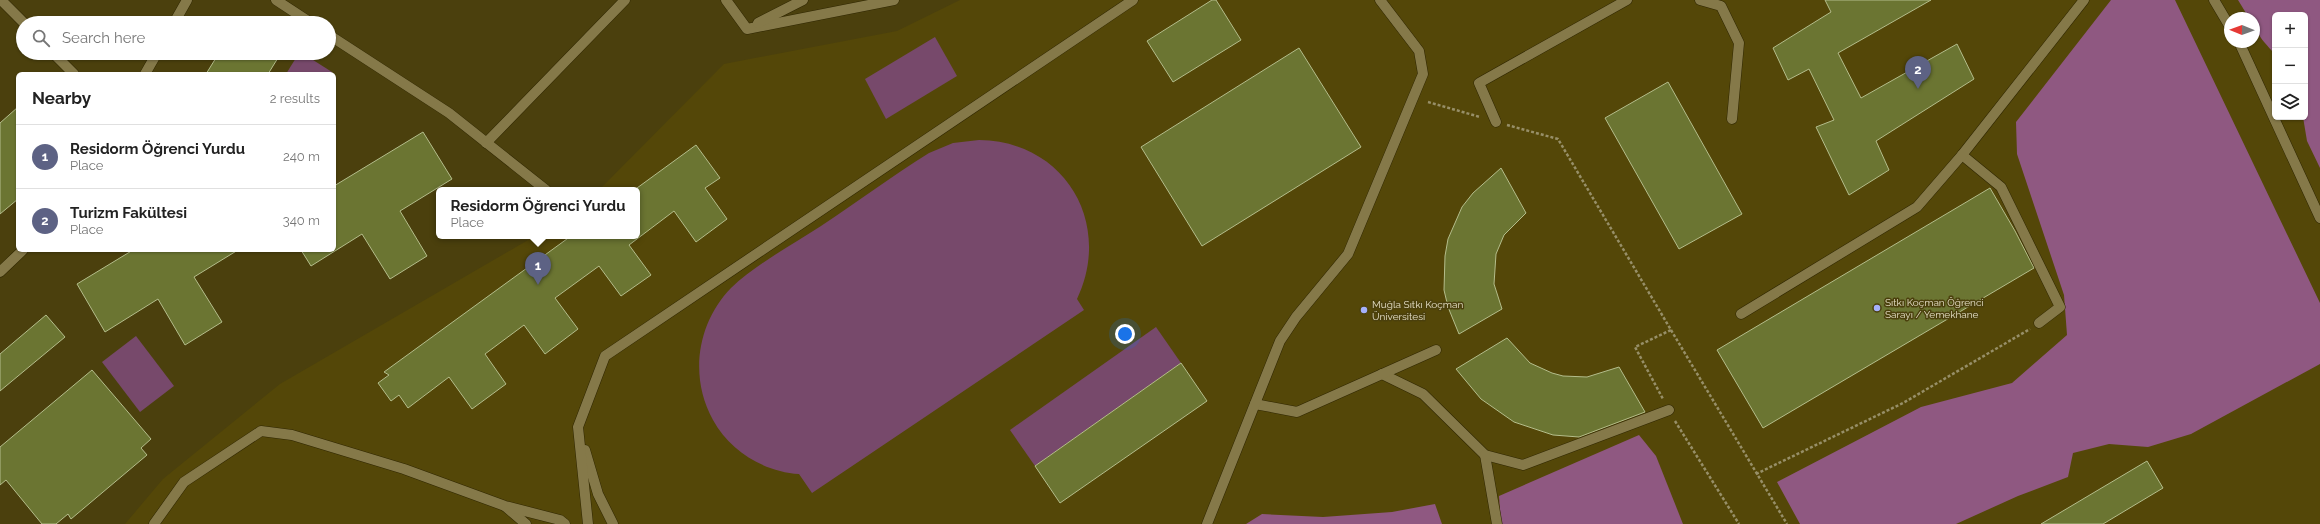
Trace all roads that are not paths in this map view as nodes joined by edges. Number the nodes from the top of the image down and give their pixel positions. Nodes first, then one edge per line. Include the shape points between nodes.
1 (187, 0) edge
2 (276, 0) edge
3 (625, 0) edge
4 (726, 0) edge
5 (803, 0) edge
6 (894, 0) edge
7 (1133, 0) edge
8 (1380, 0) edge
9 (1627, 0) edge
10 (1700, 0) edge
11 (2084, 0) edge
12 (2214, 0) edge
13 (4, 2) edge
14 (17, 16) edge
15 (178, 16) edge
16 (300, 16) edge
17 (2224, 17) edge
18 (747, 29) junction
19 (336, 40) edge
20 (2242, 48) edge
21 (60, 60) edge
22 (153, 60) edge
23 (72, 72) edge
24 (146, 72) edge
25 (1732, 119) dead end
26 (1496, 122) road end
27 (486, 143) junction
28 (1962, 156) junction
29 (542, 187) edge
30 (2320, 218) edge
31 (21, 252) edge
32 (0, 272) edge
33 (1741, 314) dead end
34 (2039, 323) road end
35 (1436, 350) dead end
36 (1382, 374) junction
37 (1255, 404) junction
38 (1669, 410) road end
39 (578, 427) junction
40 (1485, 455) junction
41 (505, 506) junction
42 (154, 524) edge
43 (526, 524) edge
44 (565, 524) edge
45 (588, 524) edge
46 (613, 524) edge
47 (1207, 524) edge
48 (1497, 524) edge

1 - 15 street
2 - 16 street
3 - 27 street
4 - 18 street
5 - 18 street
6 - 18 street
7 - 39 street via 605,356
8 - 37 street via 1419,51 1423,74 1348,254 1296,317 1280,342
9 - 26 street via 1479,83
10 - 25 street via 1721,6 1739,43
11 - 28 street
12 - 17 street
13 - 14 street
19 - 27 street via 449,113
20 - 30 street
21 - 23 street
22 - 24 street
27 - 29 street
28 - 33 street via 1917,207
28 - 34 street via 2002,187 2060,307
31 - 32 street
35 - 36 street
36 - 37 street via 1297,412
36 - 40 street via 1423,394
37 - 47 street
38 - 40 street via 1522,465
39 - 45 street
39 - 46 street via 598,494
40 - 48 street
41 - 42 street via 374,460 292,435 261,431 184,482
41 - 43 street
41 - 44 street via 560,520

